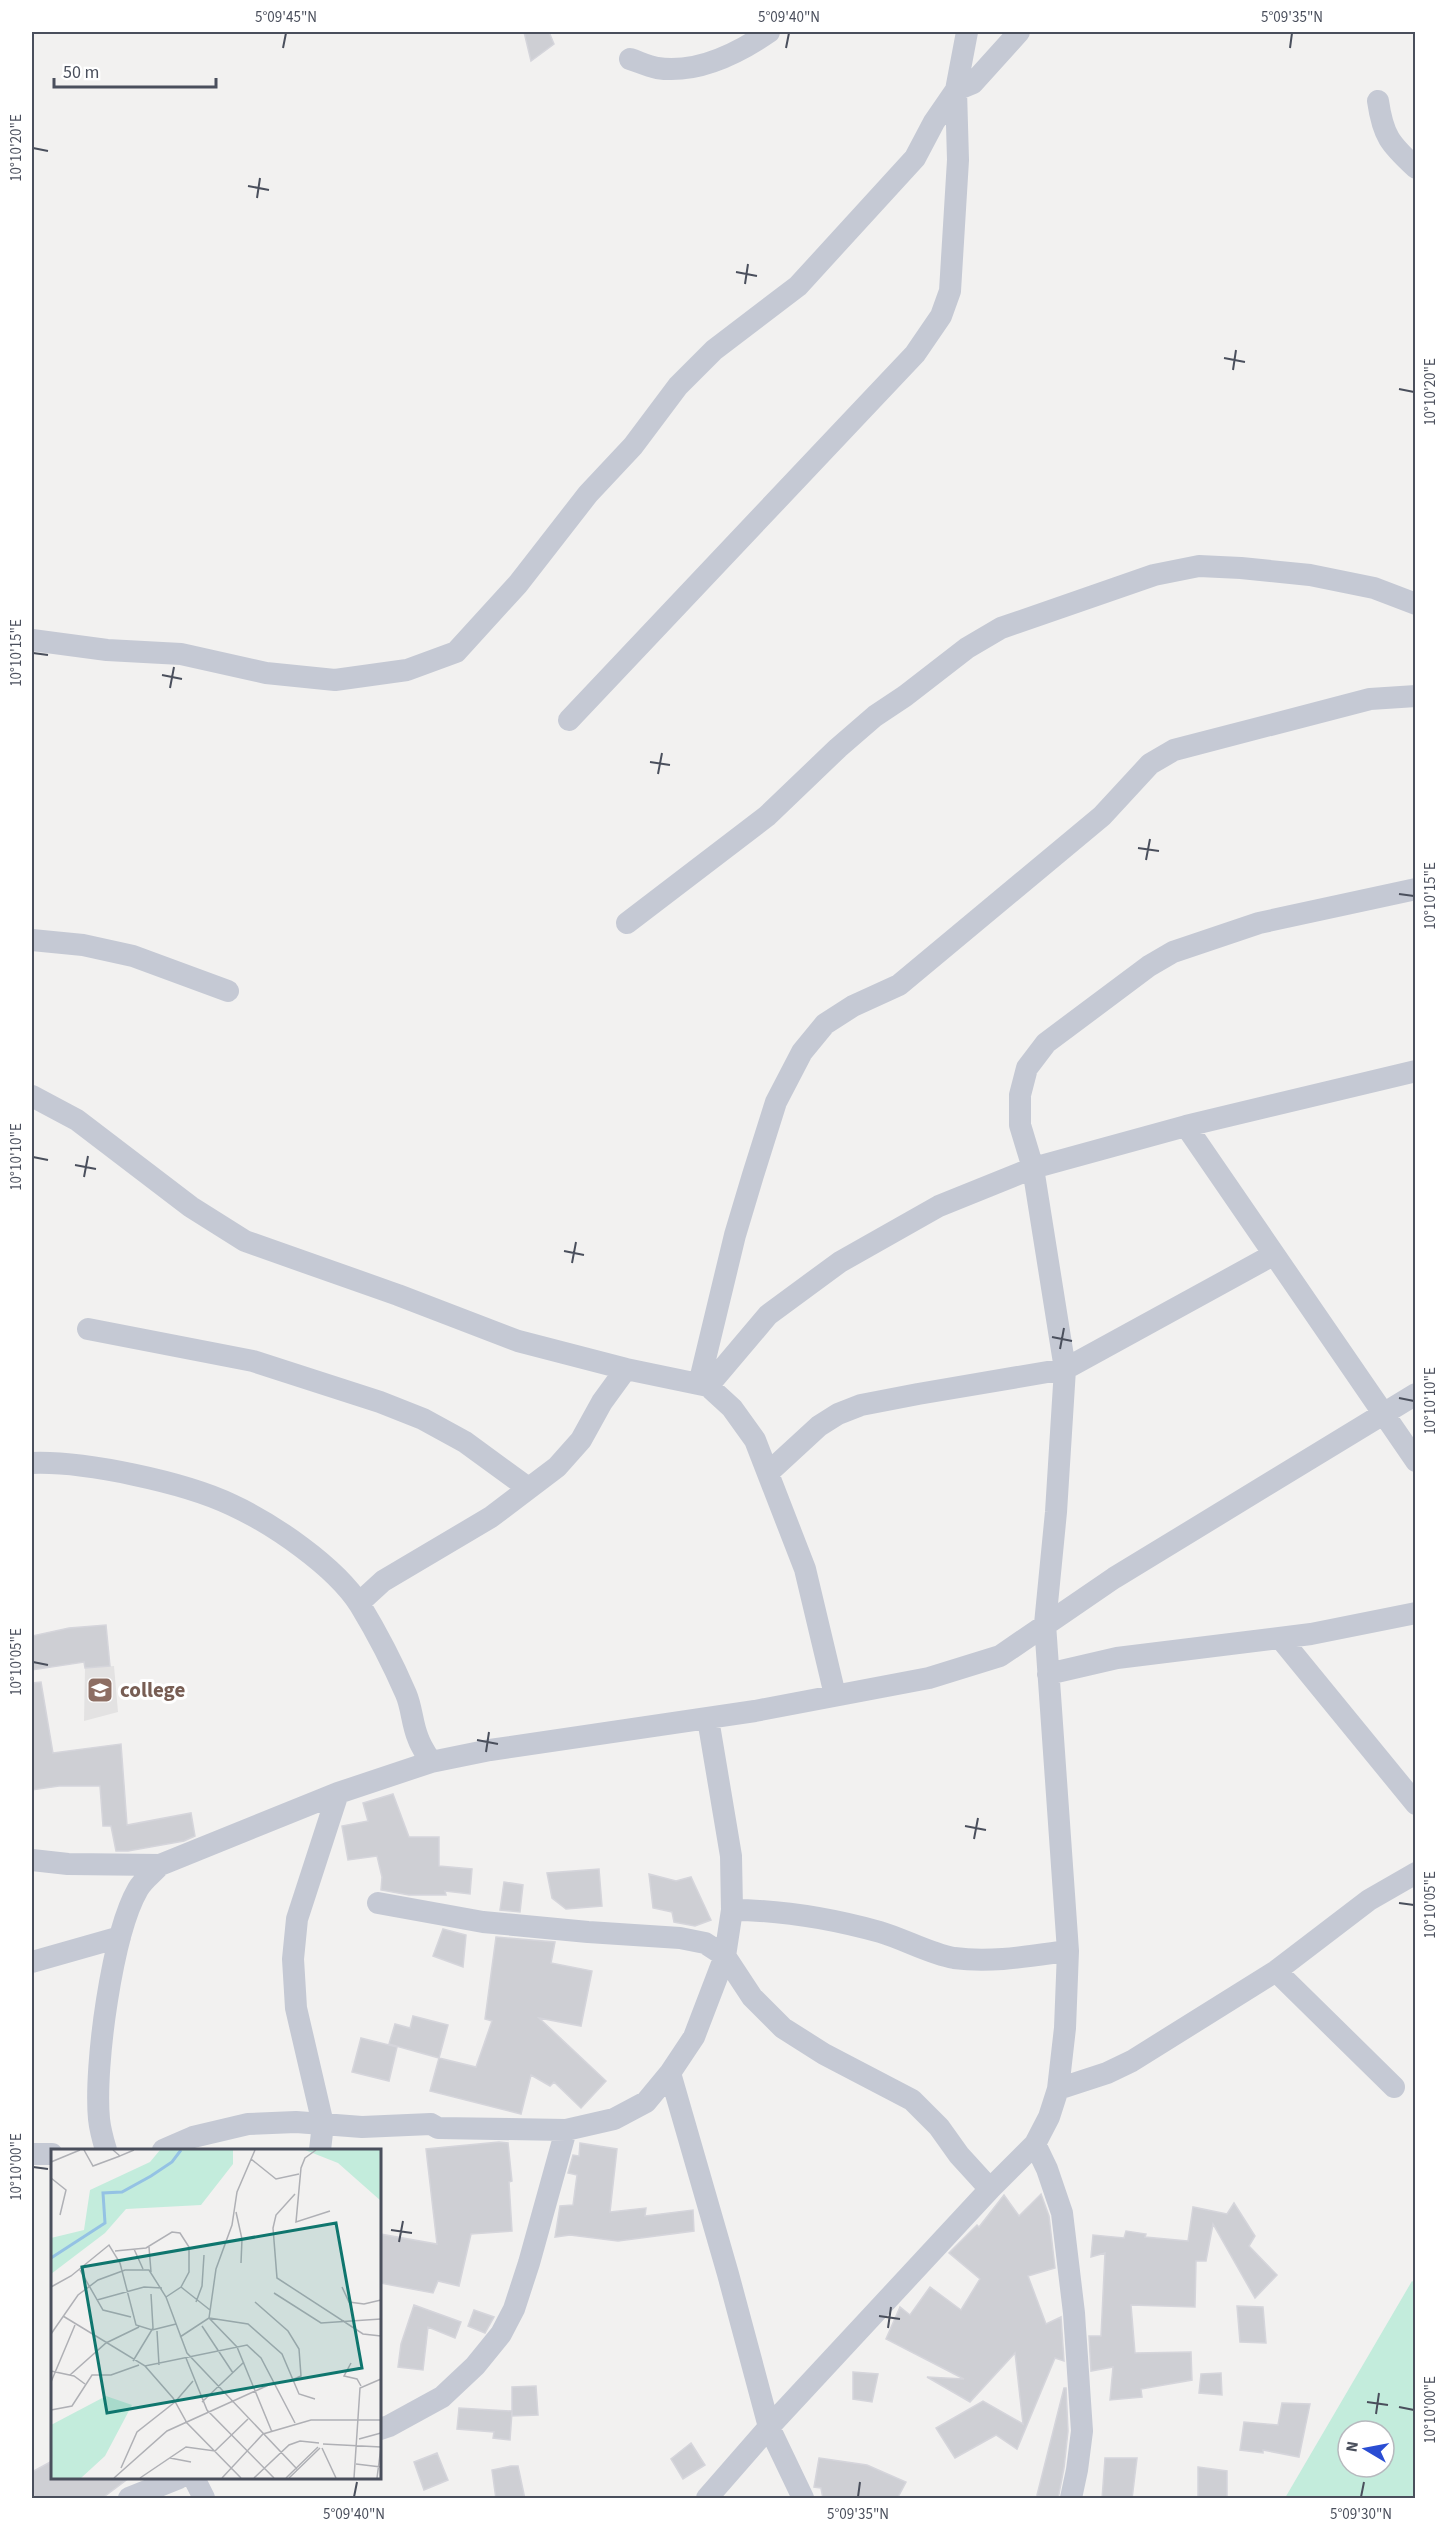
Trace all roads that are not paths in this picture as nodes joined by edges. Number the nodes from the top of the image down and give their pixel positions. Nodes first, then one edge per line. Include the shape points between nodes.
1 (769, 32) edge
2 (968, 32) edge
3 (1019, 32) edge
4 (630, 58) dead end
5 (956, 90) junction
6 (1378, 101) dead end
7 (1416, 168) edge
8 (1416, 604) edge
9 (32, 640) edge
10 (1416, 696) edge
11 (569, 720) dead end
12 (1416, 889) edge
13 (627, 923) dead end
14 (32, 940) edge
15 (228, 991) dead end
16 (1416, 1071) edge
17 (32, 1096) edge
18 (1186, 1126) junction
19 (1033, 1167) junction
20 (1273, 1255) junction
21 (88, 1329) dead end
22 (626, 1369) junction
23 (1065, 1369) junction
24 (704, 1385) junction
25 (1416, 1394) edge
26 (1383, 1413) junction
27 (1416, 1461) edge
28 (32, 1463) edge
29 (768, 1473) junction
30 (528, 1488) junction
31 (359, 1603) junction
32 (1416, 1613) edge
33 (1045, 1624) junction
34 (1281, 1638) junction
35 (1048, 1674) junction
36 (835, 1695) junction
37 (708, 1719) junction
38 (431, 1762) junction
39 (338, 1793) junction
40 (1416, 1804) edge
41 (32, 1860) edge
42 (160, 1866) junction
43 (1416, 1873) edge
44 (378, 1903) dead end
45 (732, 1910) junction
46 (120, 1937) junction
47 (1068, 1951) junction
48 (725, 1956) junction
49 (32, 1962) edge
50 (1276, 1971) junction
51 (670, 2073) junction
52 (1394, 2087) dead end
53 (1059, 2089) junction
54 (323, 2124) junction
55 (566, 2130) junction
56 (1035, 2144) junction
57 (106, 2149) edge
58 (167, 2149) edge
59 (320, 2149) edge
60 (32, 2154) edge
61 (51, 2154) edge
62 (990, 2189) junction
63 (769, 2427) junction
64 (381, 2428) edge
65 (178, 2479) edge
66 (194, 2479) edge
67 (129, 2499) edge
68 (204, 2499) edge
69 (707, 2499) edge
70 (803, 2499) edge
71 (1071, 2499) edge

1 - 4 street via 747,46 693,68 656,68
2 - 5 street
3 - 5 street via 973,82
5 - 9 street via 915,158 798,286 714,350 678,386 518,584 456,652 407,670 335,680 266,673 181,654
5 - 11 street via 956,218 950,291 940,316 908,362
6 - 7 street via 1382,126 1392,146
8 - 13 street via 1374,588 1310,575 1199,566 1154,575 1001,628 967,648 875,716 767,816
10 - 24 street via 1370,699 1174,750 1150,764 1102,816 899,985 825,1024 802,1052 776,1102 735,1235
12 - 19 street via 1259,923 1173,952 1149,966 1046,1043 1027,1068 1020,1095 1020,1125
14 - 15 street via 83,945 133,956
16 - 18 street
17 - 22 street via 77,1120 191,1207 245,1241 518,1341
18 - 19 street
18 - 20 street
19 - 23 street
19 - 24 street via 939,1206 840,1262 768,1315
20 - 23 street
20 - 26 street
21 - 30 street via 253,1361 380,1401 465,1442
22 - 24 street
22 - 30 street via 581,1440 557,1467
23 - 29 street via 861,1405 819,1426
23 - 33 street
24 - 29 street via 732,1408 755,1440
25 - 26 street
26 - 27 street
26 - 33 street
28 - 31 street via 55,1462 116,1472 178,1486 231,1504 324,1564
29 - 36 street via 805,1569
30 - 31 street via 491,1516 383,1581
31 - 38 street via 407,1696 418,1738
32 - 34 street
33 - 35 street
33 - 36 street via 1000,1656 964,1669
34 - 35 street via 1117,1658
34 - 40 street
35 - 47 street
36 - 37 street
37 - 38 street
37 - 45 street via 731,1856
38 - 39 street
39 - 42 street
39 - 54 street via 297,1919 293,1959 296,2008
41 - 42 street
42 - 46 street via 139,1887
43 - 50 street via 1369,1900
44 - 48 street via 483,1922 680,1938 705,1943
45 - 47 street via 784,1913 846,1924 951,1957 981,1960
45 - 48 street
46 - 49 street
46 - 57 street via 101,2053 99,2119
47 - 53 street
48 - 51 street via 694,2037
48 - 62 street via 752,1997 783,2028 912,2100
50 - 52 street
50 - 53 street via 1132,2061
51 - 55 street via 646,2102 614,2120
51 - 63 street
53 - 56 street
54 - 55 street
54 - 58 street via 248,2124 193,2137
54 - 59 street
55 - 64 street via 529,2263 501,2334 442,2397
56 - 62 street
56 - 71 street via 1062,2213 1074,2313 1082,2431
60 - 61 street
62 - 63 street
63 - 69 street
63 - 70 street
65 - 67 street
66 - 68 street

